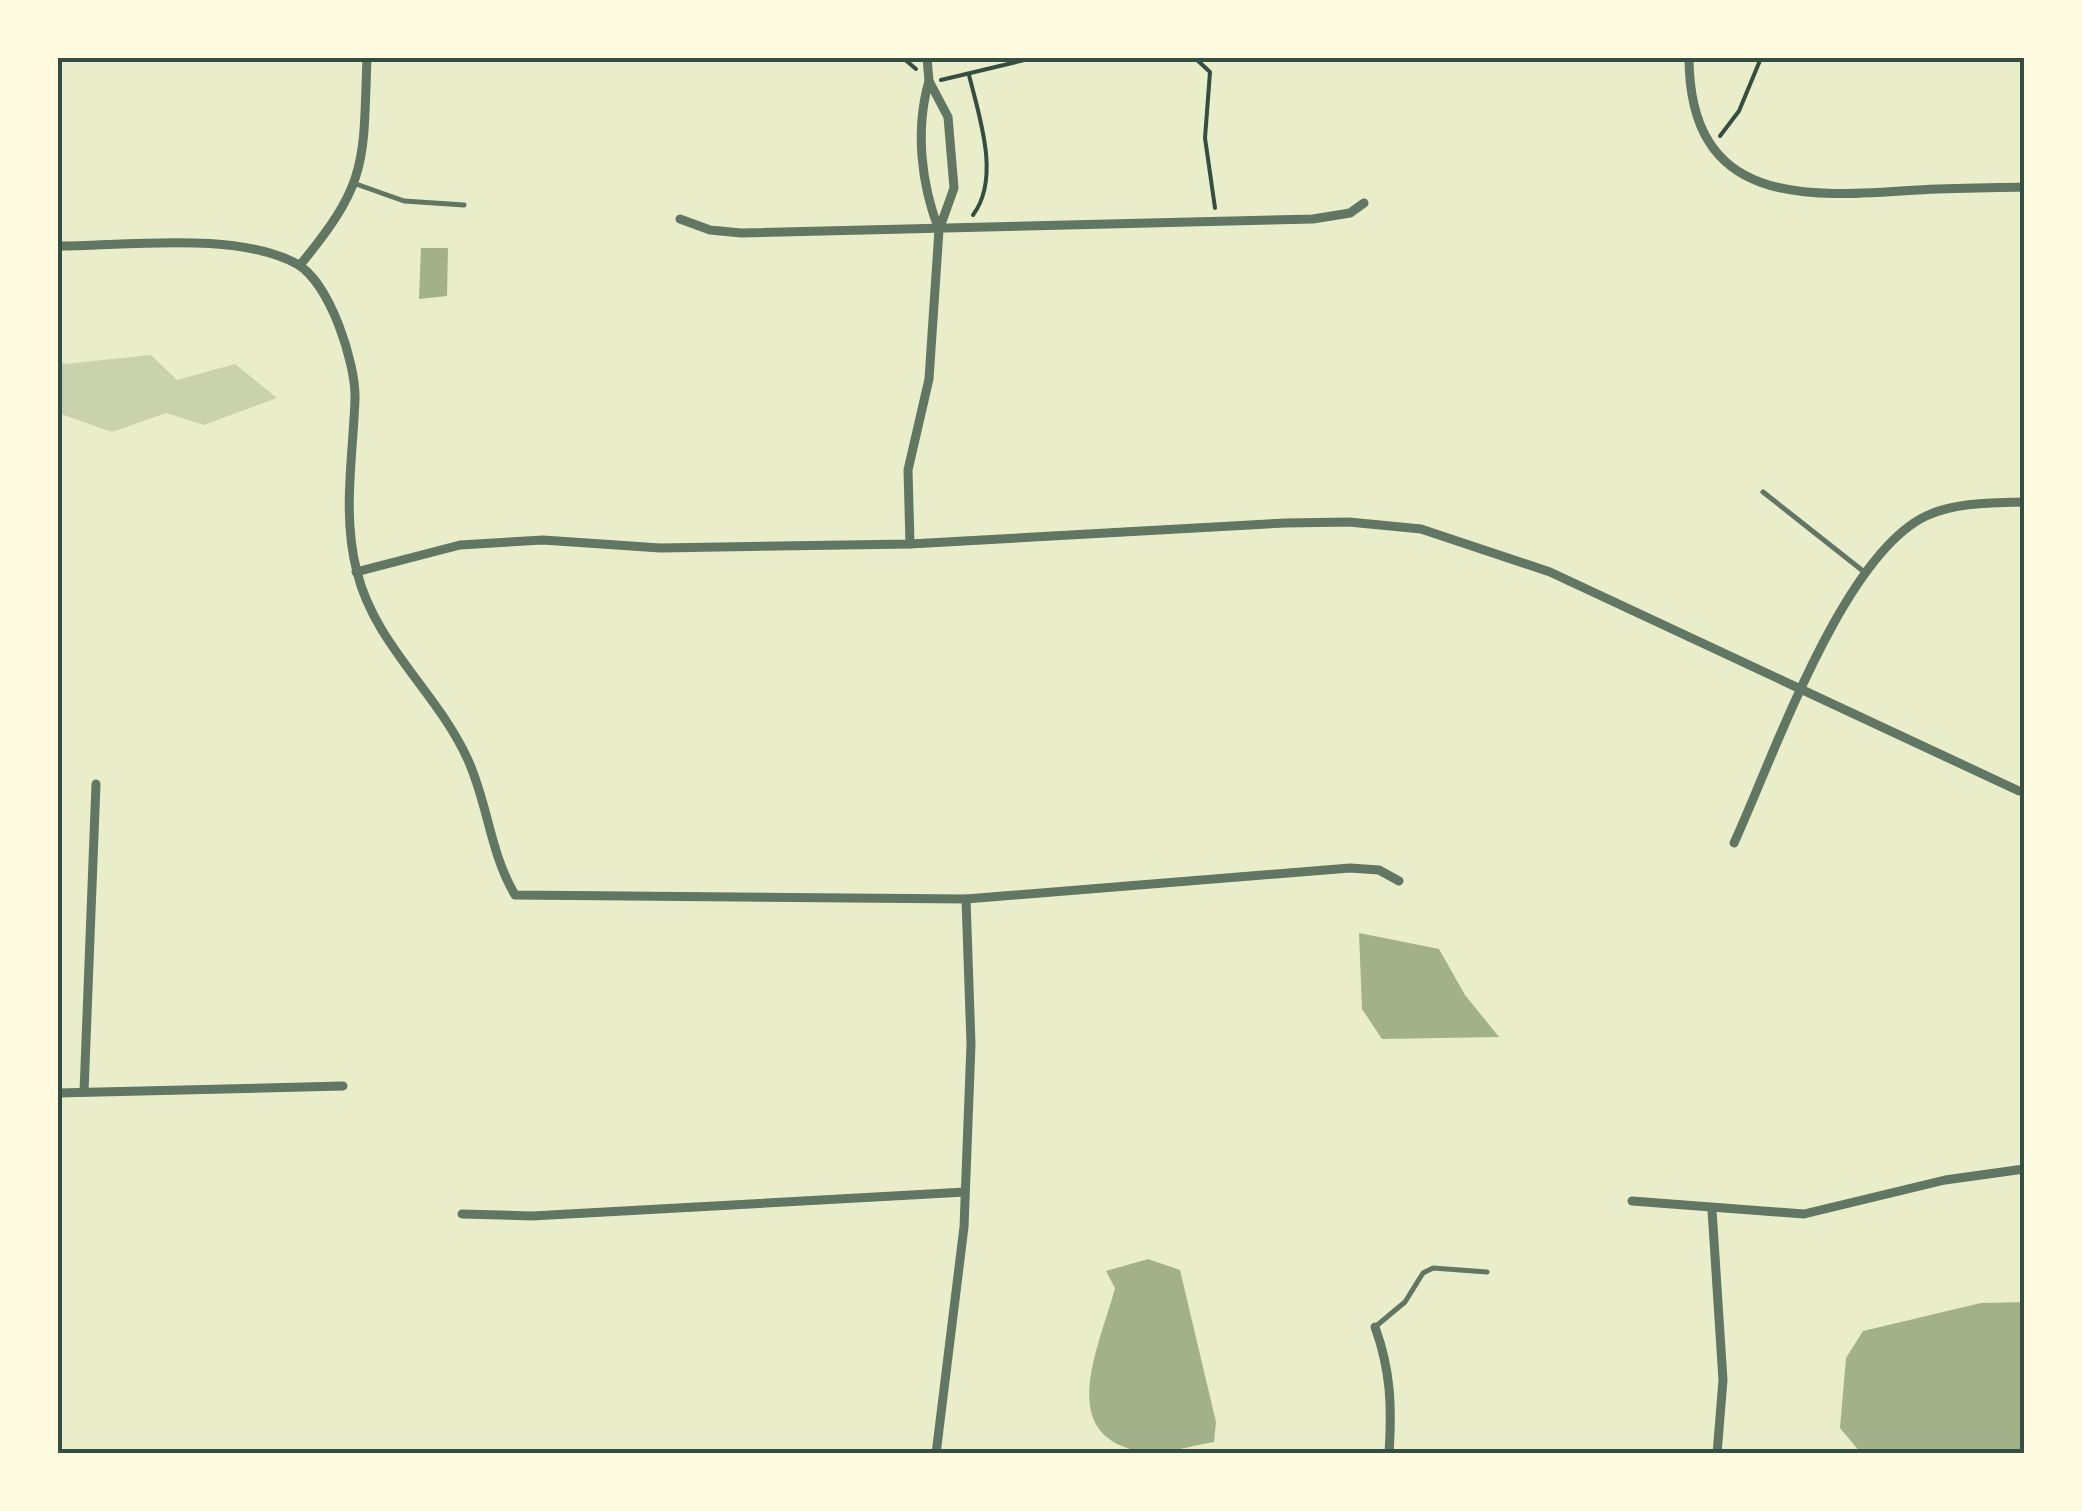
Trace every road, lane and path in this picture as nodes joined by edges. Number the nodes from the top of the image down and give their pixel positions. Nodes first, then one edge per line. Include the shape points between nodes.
1 (367, 58) edge
2 (926, 58) edge
3 (1033, 58) edge
4 (1195, 58) edge
5 (1211, 58) edge
6 (1688, 58) edge
7 (1761, 58) edge
8 (1204, 64) junction
9 (969, 75) junction
10 (929, 81) junction
11 (1717, 156) junction
12 (356, 184) junction
13 (2024, 187) edge
14 (1364, 203) dead end
15 (464, 205) dead end
16 (680, 219) dead end
17 (1218, 222) junction
18 (939, 230) junction
19 (58, 246) edge
20 (300, 266) junction
21 (1763, 492) dead end
22 (2024, 502) edge
23 (910, 544) junction
24 (1863, 571) junction
25 (356, 572) junction
26 (1804, 690) junction
27 (96, 784) dead end
28 (2019, 791) dead end
29 (1734, 842) dead end
30 (1399, 881) dead end
31 (966, 898) junction
32 (342, 1086) dead end
33 (84, 1092) junction
34 (58, 1093) edge
35 (2024, 1169) edge
36 (965, 1192) junction
37 (1632, 1201) dead end
38 (1712, 1210) junction
39 (462, 1214) dead end
40 (1487, 1272) dead end
41 (1375, 1326) joint
42 (936, 1454) edge
43 (1389, 1454) edge
44 (1717, 1454) edge

1 - 12 street
2 - 10 street
3 - 9 path
4 - 8 path
5 - 8 path
6 - 11 street via 1694,109
7 - 11 path via 1739,112 1722,129
8 - 17 path via 1210,72 1205,138
9 - 10 path
9 - 18 path via 987,188 976,214
10 - 18 street via 921,110 925,180
10 - 18 street via 948,117 954,188
11 - 13 street via 1760,184 1798,193
12 - 15 lane via 404,202
12 - 20 street
14 - 17 street via 1314,220
16 - 18 street via 741,233
17 - 18 street
18 - 23 street via 929,379 908,470
19 - 20 street via 220,245
20 - 25 street via 336,315 351,353 348,502
21 - 24 lane
22 - 24 street via 1928,515 1895,536
23 - 25 street via 660,548 544,540 460,545
23 - 26 street via 1285,523 1422,530 1550,572
24 - 26 street
25 - 31 street via 375,622 468,760 499,868 516,895
26 - 28 street
26 - 29 street
27 - 33 street
30 - 31 street via 1380,870 1350,868
31 - 36 street
32 - 33 street
33 - 34 street
35 - 38 street via 1945,1180 1804,1214
36 - 39 street via 532,1216
36 - 42 street via 958,1303
37 - 38 street
38 - 44 street via 1724,1380
40 - 41 lane via 1433,1268
41 - 43 street via 1390,1366

